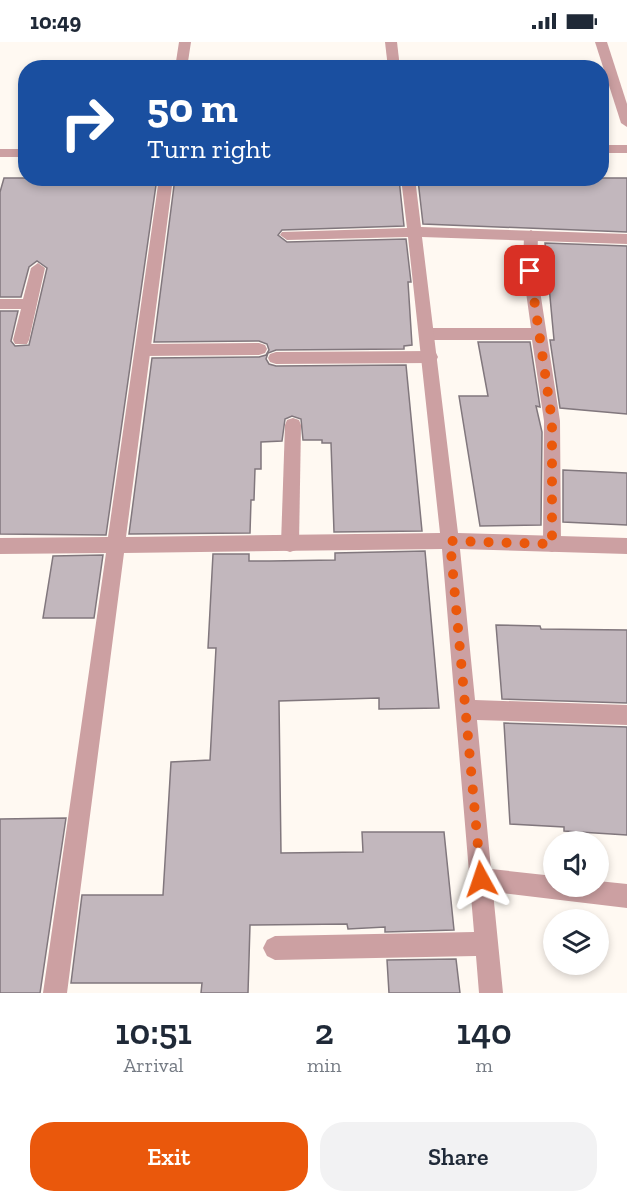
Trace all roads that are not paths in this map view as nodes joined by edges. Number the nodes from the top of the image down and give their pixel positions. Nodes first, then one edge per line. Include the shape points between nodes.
1 (185, 42) edge
2 (391, 42) edge
3 (601, 42) edge
4 (183, 60) edge
5 (393, 60) edge
6 (608, 60) edge
7 (609, 61) edge
8 (622, 93) edge
9 (627, 123) edge
10 (609, 149) edge
11 (627, 149) edge
12 (0, 153) edge
13 (18, 153) edge
14 (165, 186) edge
15 (409, 186) edge
16 (416, 232) junction
17 (287, 235) dead end
18 (531, 236) junction
19 (627, 239) edge
20 (38, 268) dead end
21 (0, 304) edge
22 (29, 304) junction
23 (427, 334) junction
24 (540, 334) junction
25 (21, 340) dead end
26 (259, 349) dead end
27 (144, 350) junction
28 (430, 357) junction
29 (276, 358) dead end
30 (293, 425) dead end
31 (450, 541) junction
32 (290, 543) junction
33 (552, 544) junction
34 (0, 546) edge
35 (117, 546) junction
36 (627, 546) edge
37 (465, 710) junction
38 (627, 715) edge
39 (481, 879) junction
40 (627, 896) edge
41 (486, 944) junction
42 (275, 948) dead end
43 (55, 993) edge
44 (491, 993) edge

1 - 4 street
2 - 5 street
3 - 6 street
7 - 8 street
8 - 9 street
10 - 11 street
12 - 13 street
14 - 27 street
15 - 16 street
16 - 17 street
16 - 18 street
16 - 23 street
18 - 19 street
18 - 24 street via 530,271
20 - 22 street
21 - 22 street
22 - 25 street
23 - 24 street
23 - 28 street
24 - 33 street via 552,421
26 - 27 street
27 - 35 street
28 - 29 street
28 - 31 street
30 - 32 street
31 - 32 street
31 - 33 street
31 - 37 street
32 - 35 street
33 - 36 street
34 - 35 street
35 - 43 street
37 - 38 street
37 - 39 street
39 - 40 street
39 - 41 street
41 - 42 street
41 - 44 street

